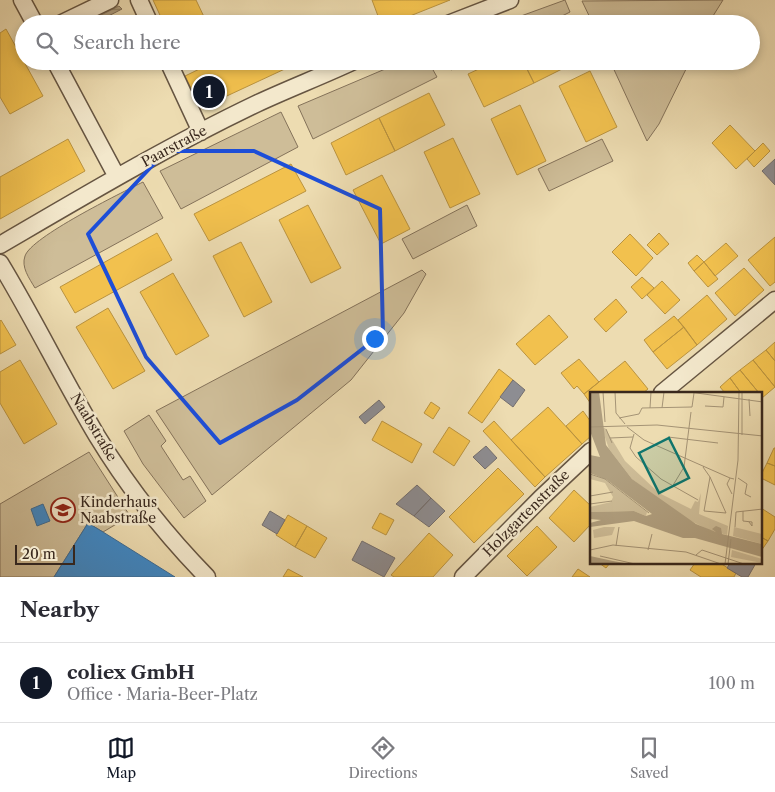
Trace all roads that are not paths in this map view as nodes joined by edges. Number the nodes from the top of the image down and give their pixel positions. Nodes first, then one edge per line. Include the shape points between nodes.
1 (22, 0) edge
2 (110, 0) edge
3 (139, 0) edge
4 (510, 0) edge
5 (30, 15) edge
6 (79, 15) edge
7 (146, 15) edge
8 (471, 15) edge
9 (60, 70) edge
10 (172, 70) edge
11 (333, 70) edge
12 (200, 132) junction
13 (117, 177) junction
14 (0, 245) edge
15 (0, 263) edge
16 (775, 300) edge
17 (663, 392) edge
18 (590, 452) edge
19 (207, 577) edge
20 (463, 577) edge

1 - 5 street
2 - 6 street
3 - 7 street
4 - 8 street
9 - 13 street
10 - 12 street
11 - 12 street, Paarstraße
12 - 13 street, Paarstraße
13 - 14 street, Paarstraße
15 - 19 street, Naabstraße via 99,438 152,515
16 - 17 street
18 - 20 street, Holzgartenstraße

